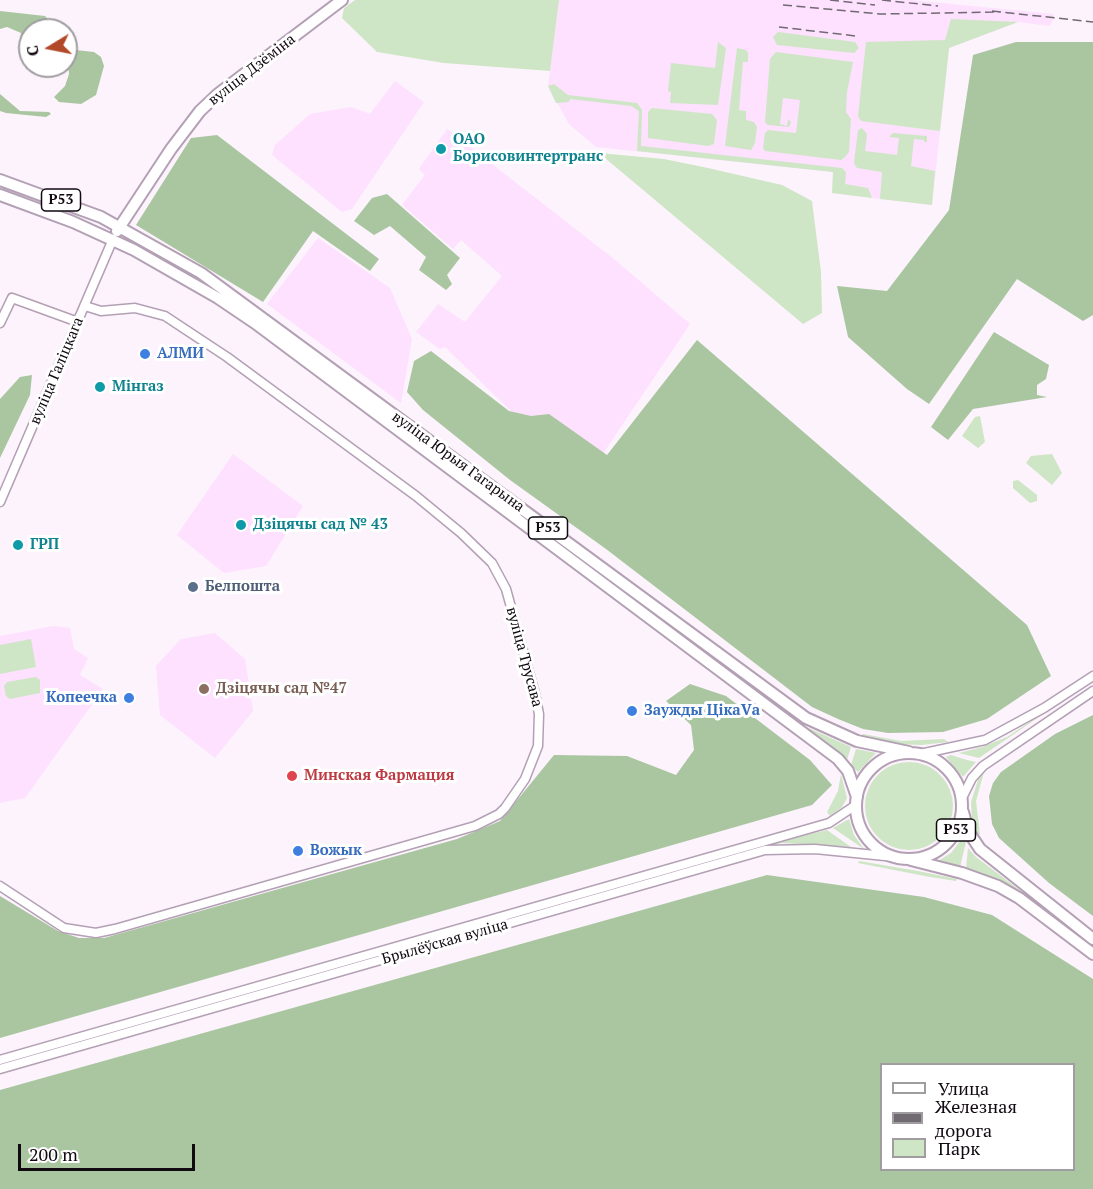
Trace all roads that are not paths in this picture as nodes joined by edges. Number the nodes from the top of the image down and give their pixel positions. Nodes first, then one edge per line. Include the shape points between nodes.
1 (342, 0) edge
2 (0, 180) edge
3 (0, 195) edge
4 (120, 227) junction
5 (113, 239) junction
6 (85, 306) junction
7 (78, 322) junction
8 (0, 323) edge
9 (0, 502) edge
10 (1093, 676) edge
11 (1093, 691) edge
12 (914, 753) junction
13 (856, 801) junction
14 (962, 804) junction
15 (900, 858) junction
16 (1, 886) edge
17 (529, 914) junction
18 (1093, 939) edge
19 (1093, 954) edge
20 (180, 1013) junction
21 (0, 1060) edge
22 (0, 1069) edge

1 - 4 main road, вуліца Дзёміна via 200,111
2 - 4 main road, вуліца Юрыя Гагарына / Р53 via 70,204
3 - 5 main road, вуліца Юрыя Гагарына / Р53
4 - 5 main road, вуліца Дзёміна
4 - 12 main road, вуліца Юрыя Гагарына / Р53 via 235,296 806,718 857,741
5 - 6 street, вуліца Галіцкага
5 - 13 main road, вуліца Юрыя Гагарына / Р53 via 218,298 838,759 848,771
6 - 7 street, вуліца Галіцкага
6 - 16 street, вуліца Трусава via 101,311 135,308 156,312 195,335 416,496 492,563 506,589 535,694 538,746 511,801 499,814 475,826 115,929 96,933 64,928
7 - 8 street via 12,298
7 - 9 street, вуліца Галіцкага
10 - 12 street via 985,740
11 - 14 street via 983,766 972,777
12 - 13 main road via 892,756 870,770
12 - 14 main road, вуліца Юрыя Гагарына / Р53 via 933,759 951,775
13 - 15 main road, вуліца Юрыя Гагарына / Р53 via 858,822 867,838 879,850
13 - 17 street, Брылёўская вуліца via 829,823
14 - 15 main road, Р53 via 957,828 944,846 932,854
14 - 18 main road, вуліца Юрыя Гагарына / Р53 via 968,831 980,849
15 - 17 street, Брылёўская вуліца via 815,849 765,850
15 - 19 main road, вуліца Юрыя Гагарына / Р53 via 998,886
17 - 20 street, Брылёўская вуліца
20 - 21 street, Брылёўская вуліца
20 - 22 street, Брылёўская вуліца

